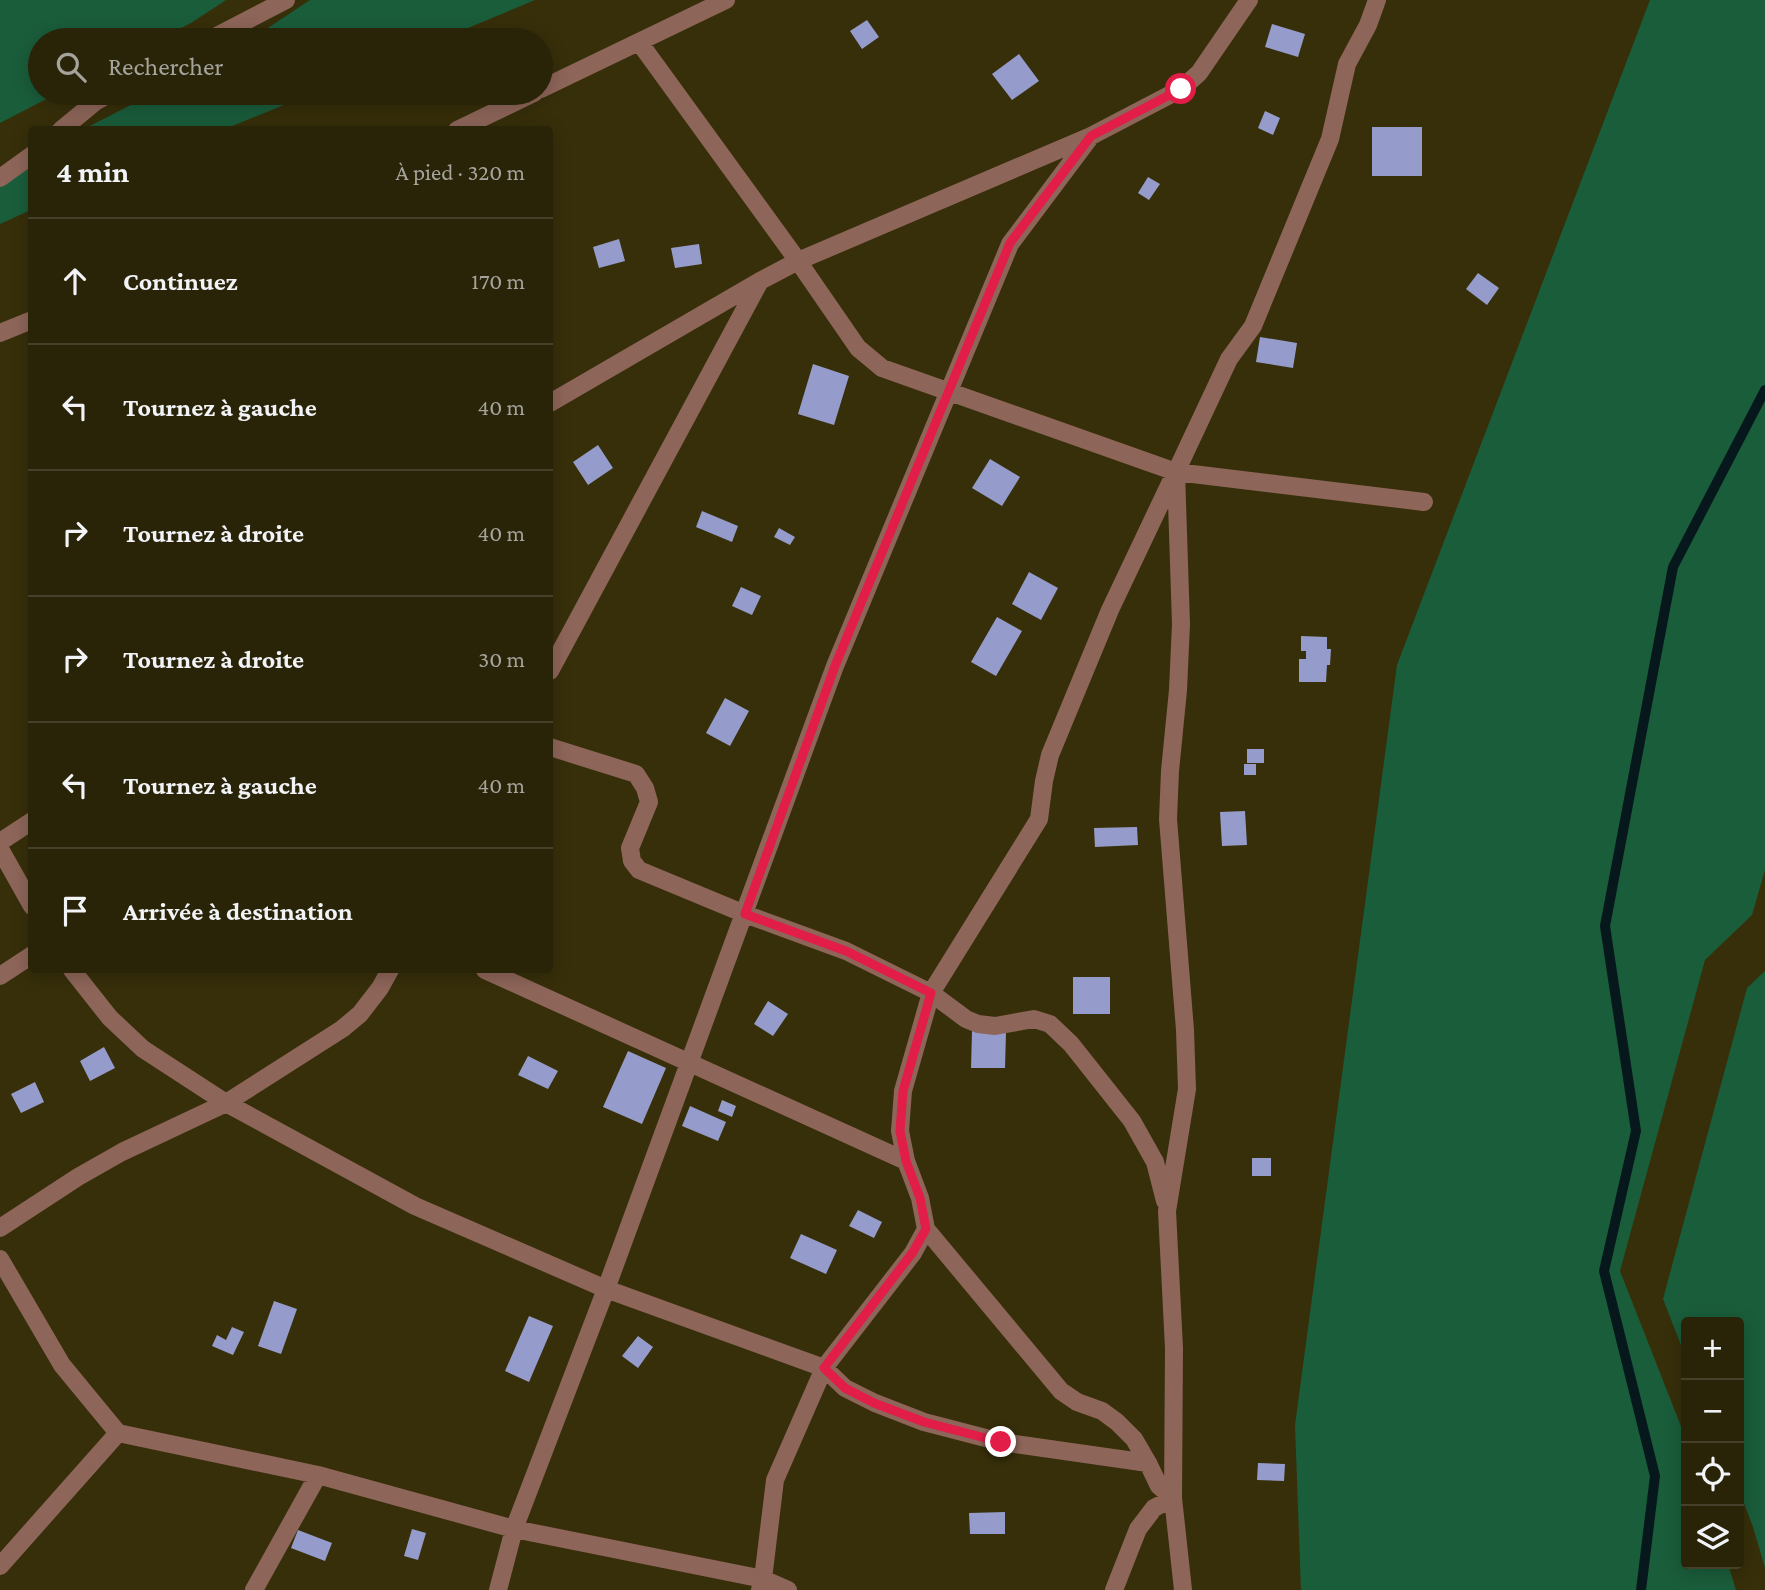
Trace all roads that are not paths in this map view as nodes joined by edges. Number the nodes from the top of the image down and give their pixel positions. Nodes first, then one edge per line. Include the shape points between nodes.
1 (286, 0) edge
2 (726, 0) edge
3 (1249, 0) edge
4 (1377, 0) edge
5 (232, 28) edge
6 (639, 42) junction
7 (553, 83) edge
8 (91, 105) edge
9 (509, 105) edge
10 (66, 126) edge
11 (465, 126) edge
12 (1091, 136) junction
13 (28, 158) edge
14 (0, 178) edge
15 (798, 261) junction
16 (760, 281) junction
17 (28, 322) edge
18 (0, 333) edge
19 (949, 391) junction
20 (553, 401) edge
21 (1176, 472) junction
22 (1424, 502) dead end
23 (553, 665) edge
24 (553, 748) edge
25 (28, 824) edge
26 (0, 842) edge
27 (0, 849) edge
28 (28, 899) edge
29 (745, 914) junction
30 (28, 958) edge
31 (74, 973) edge
32 (388, 973) edge
33 (492, 973) edge
34 (0, 976) edge
35 (931, 993) junction
36 (691, 1062) junction
37 (226, 1103) junction
38 (906, 1161) junction
39 (1167, 1211) junction
40 (0, 1228) edge
41 (926, 1229) junction
42 (0, 1259) edge
43 (606, 1289) junction
44 (824, 1368) junction
45 (118, 1433) junction
46 (1147, 1462) junction
47 (318, 1475) junction
48 (1173, 1498) junction
49 (513, 1530) junction
50 (0, 1566) edge
51 (761, 1585) edge
52 (254, 1590) edge
53 (498, 1590) edge
54 (788, 1590) edge
55 (1114, 1590) edge
56 (1183, 1590) edge

1 - 5 street
2 - 6 street
3 - 12 street via 1199,73 1181,89
4 - 21 street via 1347,64 1330,139 1253,326 1229,359
6 - 7 street
6 - 15 street
8 - 10 street
9 - 11 street
12 - 15 street
12 - 19 street via 1010,243
13 - 14 street
15 - 16 street
15 - 19 street via 869,359
16 - 20 street
16 - 23 street
17 - 18 street
19 - 21 street
19 - 29 street via 835,666
21 - 22 street
21 - 35 street via 1110,610 1050,755 1040,819
21 - 39 street via 1181,624 1168,819 1187,1089
24 - 29 street via 636,774 649,802 630,848 639,870
25 - 26 street
27 - 28 street
29 - 35 street via 846,951
29 - 36 street
30 - 34 street
31 - 37 street via 110,1018 143,1049
32 - 37 street via 360,1014 342,1029
33 - 36 street
35 - 38 street via 903,1091 900,1131
35 - 39 street via 978,1024 995,1026 1034,1019 1050,1024 1132,1121 1156,1163
36 - 38 street
36 - 43 street
37 - 40 street via 122,1152
37 - 43 street via 415,1206
38 - 41 street
39 - 48 street via 1174,1348
41 - 44 street
41 - 46 street via 1061,1391 1117,1422
42 - 45 street via 62,1364
43 - 44 street
43 - 49 street
44 - 46 street via 845,1388 924,1422 1001,1442
44 - 51 street via 775,1480
45 - 47 street
45 - 50 street
46 - 48 street via 1159,1486
47 - 49 street
47 - 52 street
48 - 55 street via 1154,1508 1138,1529
48 - 56 street
49 - 51 street
49 - 53 street
51 - 54 street

